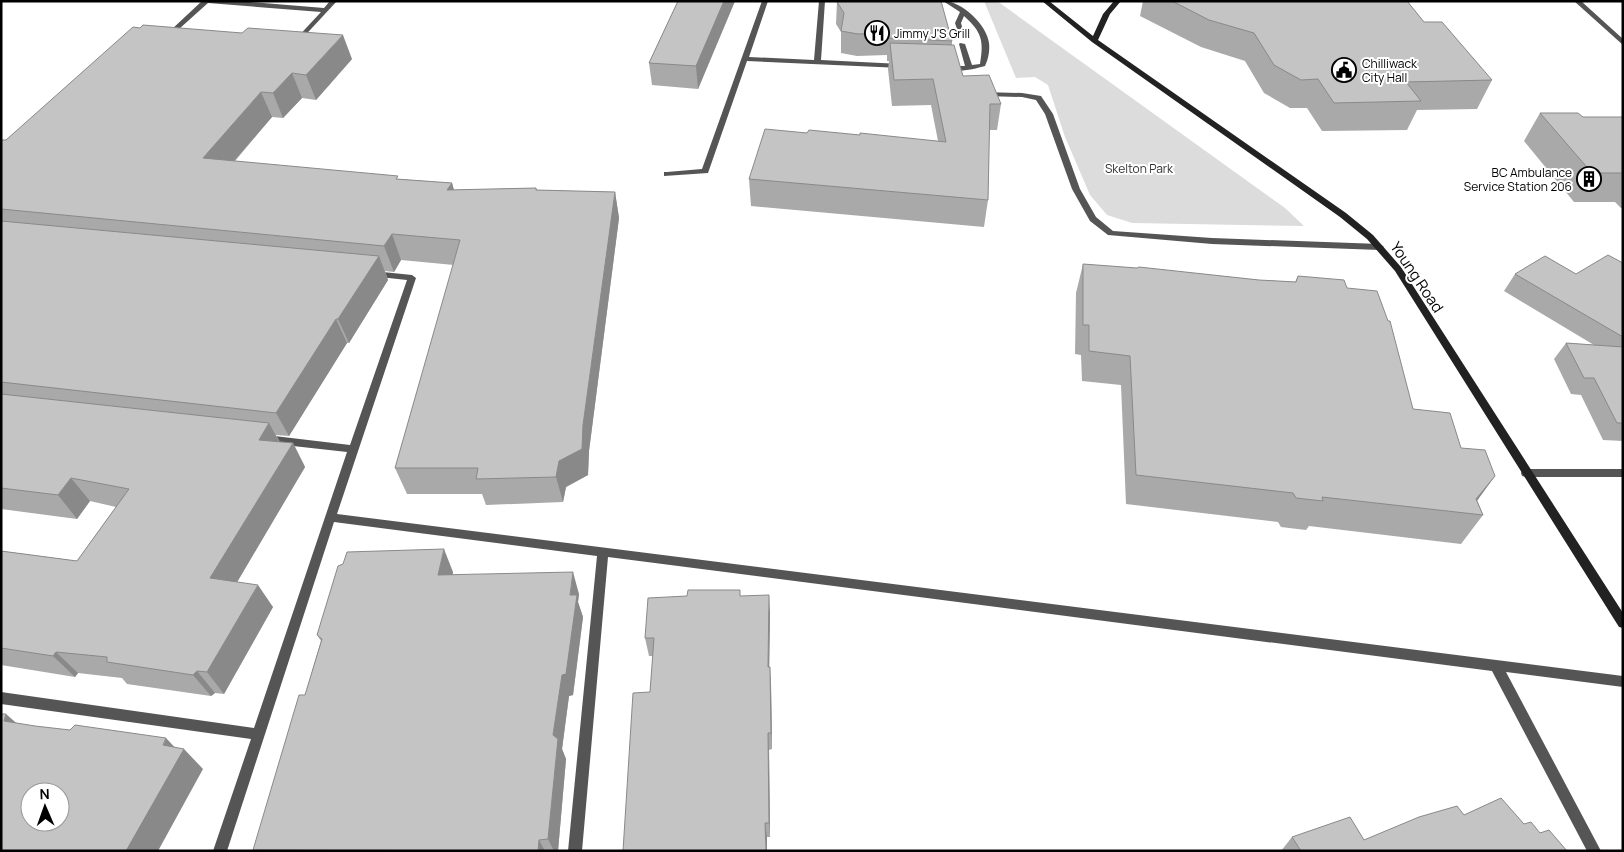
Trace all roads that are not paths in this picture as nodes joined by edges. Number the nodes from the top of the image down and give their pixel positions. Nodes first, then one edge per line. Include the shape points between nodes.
1 (208, 1) edge
2 (334, 1) edge
3 (765, 1) edge
4 (822, 1) edge
5 (946, 1) edge
6 (1044, 1) edge
7 (1118, 1) edge
8 (1577, 1) edge
9 (326, 10) junction
10 (963, 12) junction
11 (192, 33) edge
12 (961, 34) dead end
13 (1094, 41) junction
14 (286, 42) edge
15 (1623, 43) edge
16 (962, 44) dead end
17 (745, 59) junction
18 (816, 64) junction
19 (912, 67) edge
20 (940, 68) edge
21 (968, 68) junction
22 (984, 94) edge
23 (667, 174) dead end
24 (1380, 247) junction
25 (364, 273) edge
26 (255, 438) edge
27 (353, 449) junction
28 (1526, 473) junction
29 (1623, 473) edge
30 (330, 517) junction
31 (604, 553) junction
32 (1623, 623) edge
33 (1496, 666) junction
34 (1623, 682) edge
35 (1, 698) edge
36 (258, 734) junction
37 (220, 851) edge
38 (576, 851) edge
39 (1594, 851) edge

1 - 9 street
1 - 11 street via 173,31
2 - 9 street
3 - 17 street
4 - 18 street
5 - 10 street
6 - 13 main road, Young Road
7 - 13 main road via 1100,26
8 - 15 street
9 - 14 street via 295,43
10 - 12 street via 958,23
10 - 21 street via 978,26 986,44 983,64
13 - 24 main road, Young Road via 1343,214
16 - 21 street
17 - 18 street
17 - 23 street via 705,171
18 - 19 street
20 - 21 street
22 - 24 street via 1038,98 1050,114 1076,189 1093,219 1111,233 1212,241
24 - 28 main road, Young Road via 1398,269
25 - 27 street via 412,278
26 - 27 street
27 - 30 street
28 - 29 street
28 - 32 main road, Young Road
30 - 31 street
30 - 36 street
31 - 33 street
31 - 38 street
33 - 34 street
33 - 39 street
35 - 36 street
36 - 37 street

